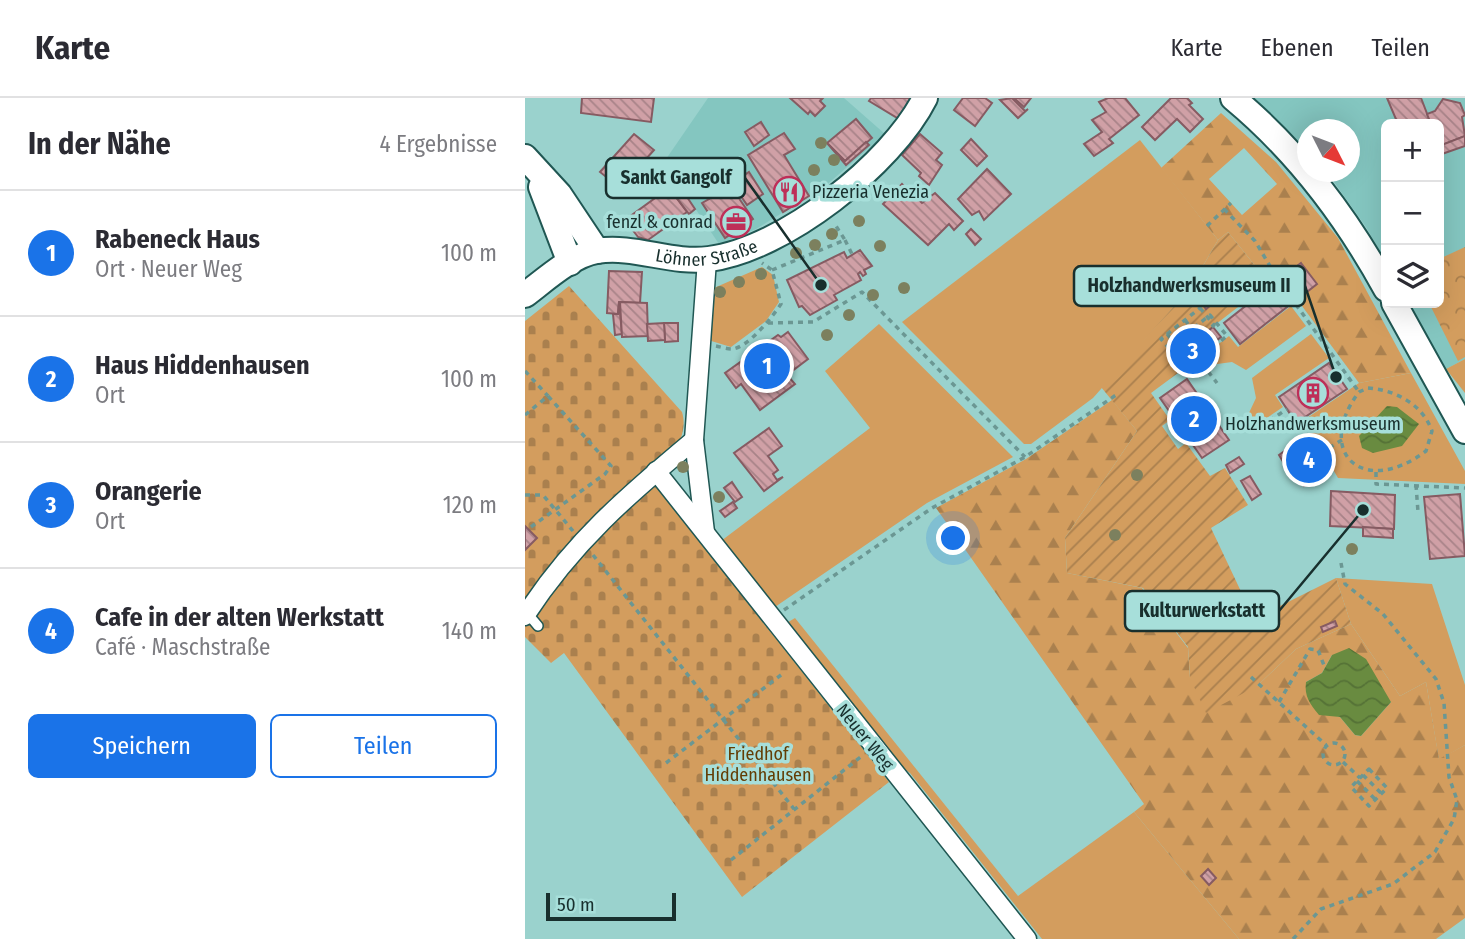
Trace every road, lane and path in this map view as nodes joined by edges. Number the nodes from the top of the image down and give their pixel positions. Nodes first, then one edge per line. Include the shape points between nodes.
1 (925, 98) edge
2 (1233, 98) edge
3 (527, 159) edge
4 (1231, 204) dead end
5 (823, 206) junction
6 (1224, 209) junction
7 (1207, 226) dead end
8 (845, 240) junction
9 (751, 247) junction
10 (597, 251) junction
11 (852, 254) dead end
12 (706, 260) junction
13 (570, 263) junction
14 (772, 270) junction
15 (1381, 281) edge
16 (525, 295) edge
17 (1397, 308) edge
18 (1207, 317) junction
19 (1185, 320) junction
20 (768, 323) junction
21 (1176, 327) junction
22 (1192, 329) junction
23 (1167, 334) junction
24 (1183, 336) junction
25 (1198, 337) junction
26 (700, 342) junction
27 (1174, 343) junction
28 (1190, 344) junction
29 (739, 347) junction
30 (1168, 348) junction
31 (1181, 351) junction
32 (744, 354) dead end
33 (525, 371) edge
34 (1217, 383) dead end
35 (1359, 392) junction
36 (1119, 393) dead end
37 (548, 396) junction
38 (1287, 410) dead end
39 (525, 415) edge
40 (1254, 432) dead end
41 (1465, 432) edge
42 (694, 440) junction
43 (1342, 440) junction
44 (1025, 457) junction
45 (1312, 458) dead end
46 (656, 471) junction
47 (1376, 472) junction
48 (1416, 485) junction
49 (1465, 488) edge
50 (525, 495) edge
51 (555, 511) junction
52 (1417, 512) dead end
53 (528, 529) dead end
54 (705, 534) junction
55 (581, 540) junction
56 (1341, 563) dead end
57 (530, 618) edge
58 (772, 620) junction
59 (1325, 668) dead end
60 (781, 675) dead end
61 (1251, 677) dead end
62 (1279, 702) junction
63 (723, 719) junction
64 (1327, 746) junction
65 (873, 748) junction
66 (1343, 762) junction
67 (666, 763) dead end
68 (1360, 778) junction
69 (1382, 794) junction
70 (1376, 800) junction
71 (795, 809) junction
72 (731, 860) dead end
73 (1027, 939) edge
74 (1293, 939) edge

1 - 5 street, Löhner Straße via 896,142
2 - 15 street via 1286,145 1335,204
3 - 10 street via 559,194
3 - 13 street
4 - 6 path
5 - 8 path
5 - 9 street, Löhner Straße
6 - 7 path
6 - 35 path via 1255,241
8 - 11 path
8 - 14 path
9 - 12 street, Löhner Straße
9 - 14 path via 756,258
10 - 12 street, Löhner Straße
10 - 13 street, Löhner Straße
12 - 26 street
13 - 16 street, Löhner Straße
14 - 20 path via 781,304
17 - 41 street
18 - 19 path via 1200,308
18 - 22 path
18 - 25 path via 1214,325
18 - 34 path via 1210,315 1227,336 1198,357
19 - 21 path
19 - 22 path
20 - 29 path
20 - 44 path via 813,321 862,292
21 - 23 path
21 - 24 path
22 - 24 path
22 - 25 path
23 - 27 path
23 - 30 path via 1161,338
24 - 27 path
24 - 28 path
25 - 28 path
26 - 29 path
26 - 42 street
27 - 30 path
27 - 31 path
28 - 31 path
29 - 32 path
30 - 31 path via 1175,355
33 - 37 path
35 - 43 path via 1348,412
35 - 47 path via 1382,389 1408,401 1420,409 1432,431 1426,451 1398,468
36 - 44 path
37 - 39 path
37 - 51 path via 611,466
38 - 40 path
42 - 46 street
42 - 54 street
43 - 45 path
43 - 47 path via 1355,466
44 - 58 path via 932,508
46 - 54 street, Neuer Weg
46 - 55 street
47 - 48 path via 1376,484
48 - 49 path
48 - 52 path
50 - 51 path via 543,495
51 - 53 path
51 - 55 path
54 - 58 street, Neuer Weg
55 - 57 street
55 - 63 path
56 - 74 path via 1345,584 1383,614 1436,679 1444,703 1449,777 1457,800 1454,819 1435,852 1393,884 1321,909
58 - 65 street, Neuer Weg
59 - 62 path via 1318,650 1310,649
60 - 63 path
61 - 62 path
62 - 64 path
63 - 67 path
63 - 71 path
64 - 66 path via 1334,742 1344,747
64 - 66 path via 1326,762
65 - 71 path
65 - 73 street, Neuer Weg
66 - 68 path
68 - 69 path
68 - 69 path via 1369,769 1387,788
68 - 70 path
68 - 70 path via 1351,787 1370,806
69 - 70 path
71 - 72 path

